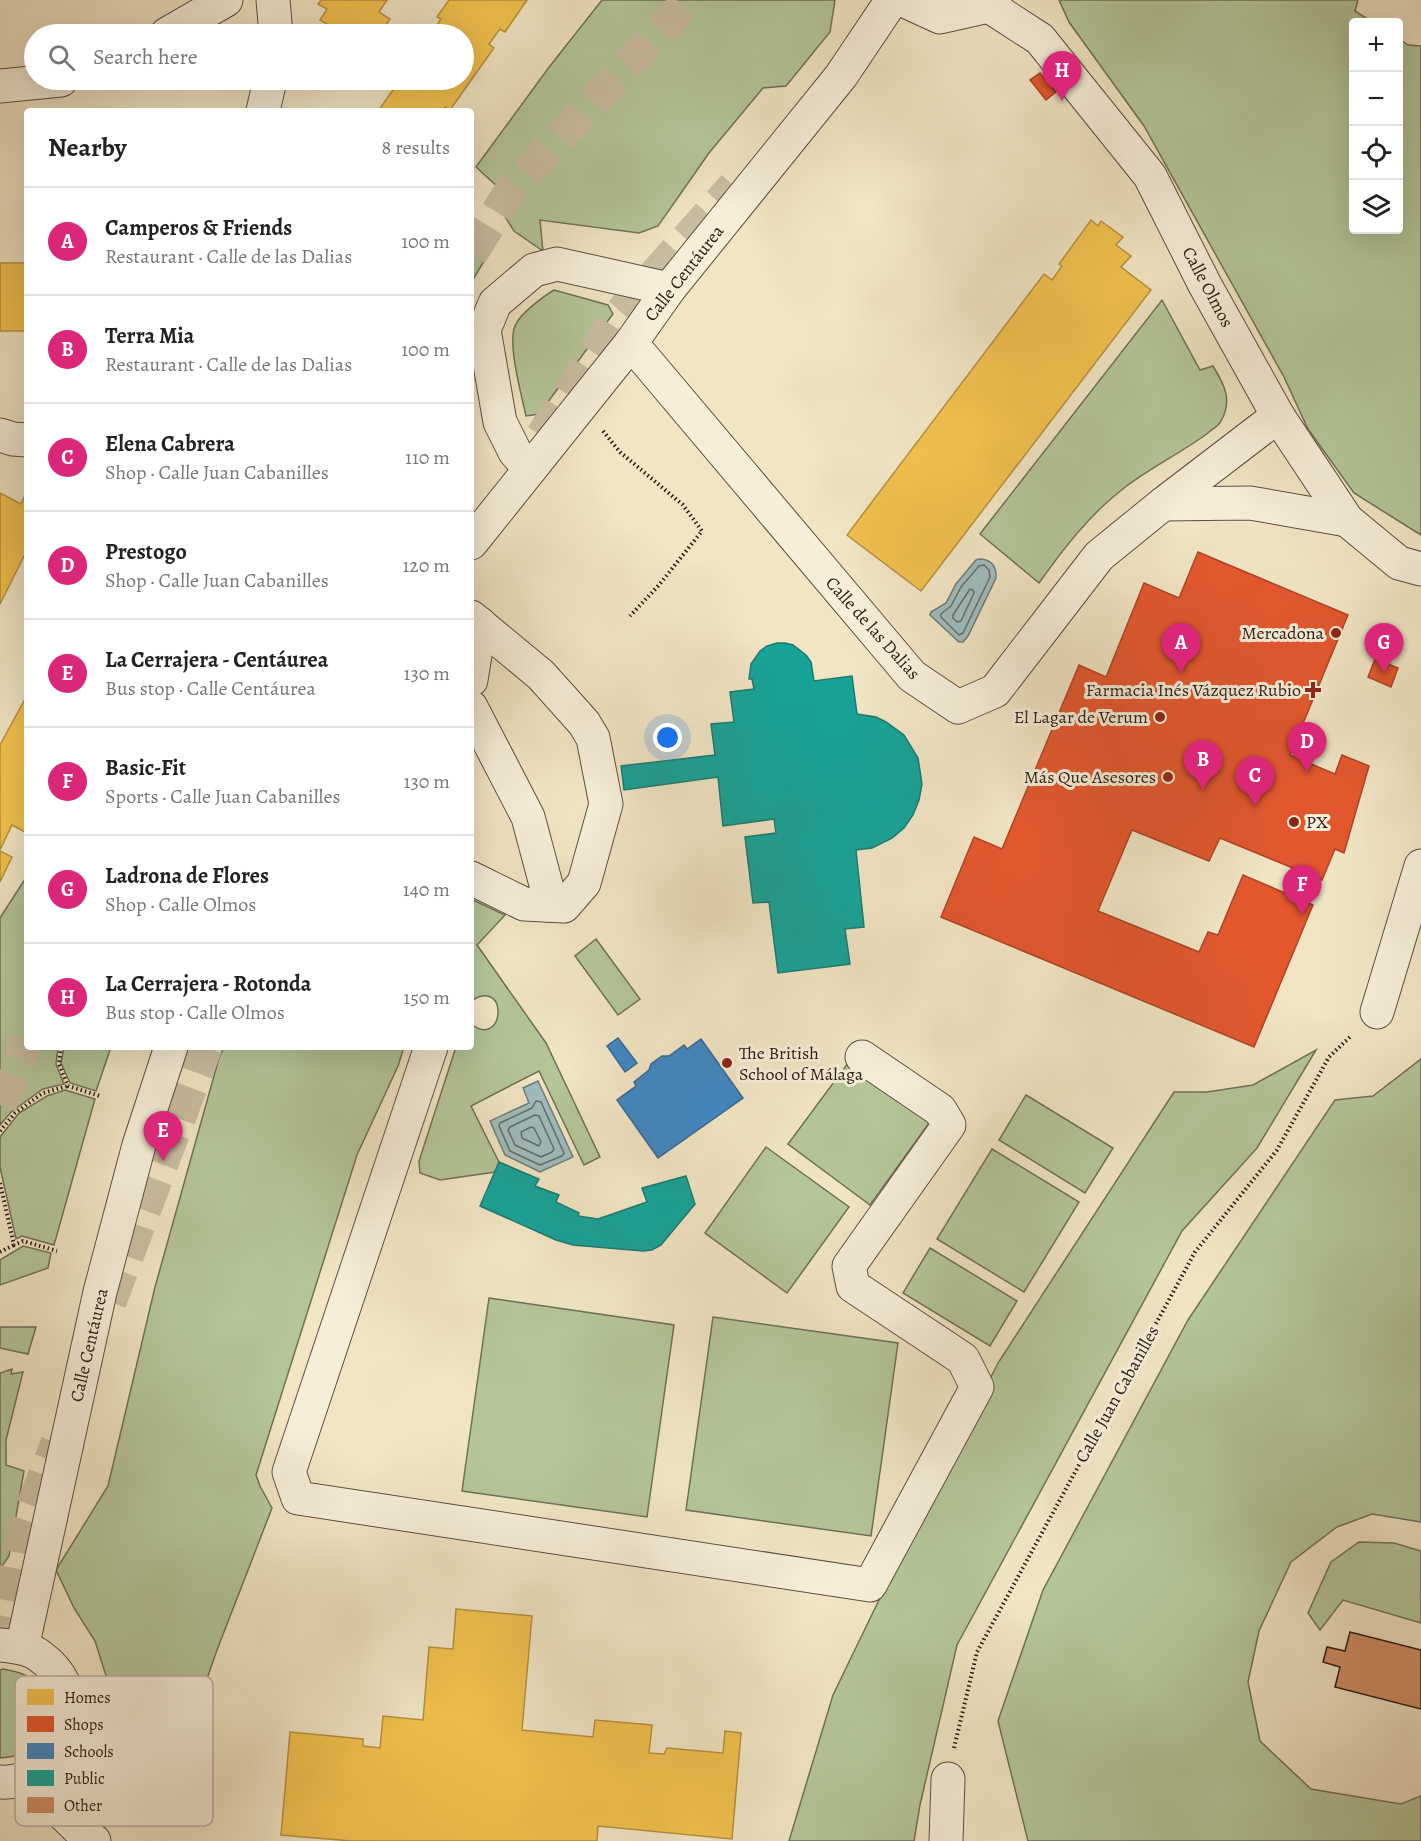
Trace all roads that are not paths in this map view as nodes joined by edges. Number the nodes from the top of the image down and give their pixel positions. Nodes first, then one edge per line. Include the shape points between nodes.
1 (226, 0) edge
2 (273, 0) edge
3 (892, 0) edge
4 (903, 0) edge
5 (992, 3) edge
6 (184, 24) edge
7 (275, 24) edge
8 (24, 84) edge
9 (0, 86) edge
10 (268, 90) edge
11 (264, 108) edge
12 (669, 289) junction
13 (631, 343) junction
14 (1278, 416) junction
15 (0, 435) edge
16 (24, 440) edge
17 (530, 469) junction
18 (1162, 504) junction
19 (1347, 520) junction
20 (474, 539) edge
21 (1421, 569) edge
22 (475, 621) edge
23 (474, 713) edge
24 (1421, 866) edge
25 (474, 879) edge
26 (547, 905) junction
27 (1377, 1012) dead end
28 (170, 1050) edge
29 (430, 1050) edge
30 (862, 1057) dead end
31 (11, 1646) edge
32 (60, 1676) edge
33 (950, 1767) road end
34 (72, 1826) edge
35 (94, 1841) edge
36 (946, 1841) edge

1 - 6 street
2 - 7 street
3 - 12 street, Calle Centáurea via 841,76
4 - 5 street via 940,17
5 - 14 street, Calle Olmos via 1040,39 1150,176
8 - 9 street
10 - 11 street
12 - 13 street, Calle Centáurea
12 - 17 street via 557,264 534,270 495,303 484,330 500,422
13 - 17 street, Calle Centáurea
13 - 18 street, Calle de las Dalias via 912,676 958,707 995,691 1099,556
14 - 18 street, Calle de las Dalias
14 - 19 street, Calle Olmos
15 - 16 street
17 - 20 street, Calle Centáurea
18 - 19 street via 1250,503
19 - 21 street, Calle Olmos via 1400,563
22 - 26 street via 541,675 593,738 606,804 584,883 564,906
23 - 26 street via 528,817 548,892
24 - 27 street
25 - 26 street via 524,904
28 - 31 street, Calle Centáurea via 138,1145
29 - 30 street via 289,1472 298,1498 870,1585 977,1387 963,1359 853,1286 849,1266 949,1125 940,1110
31 - 32 street via 40,1655
33 - 36 street
34 - 35 street

